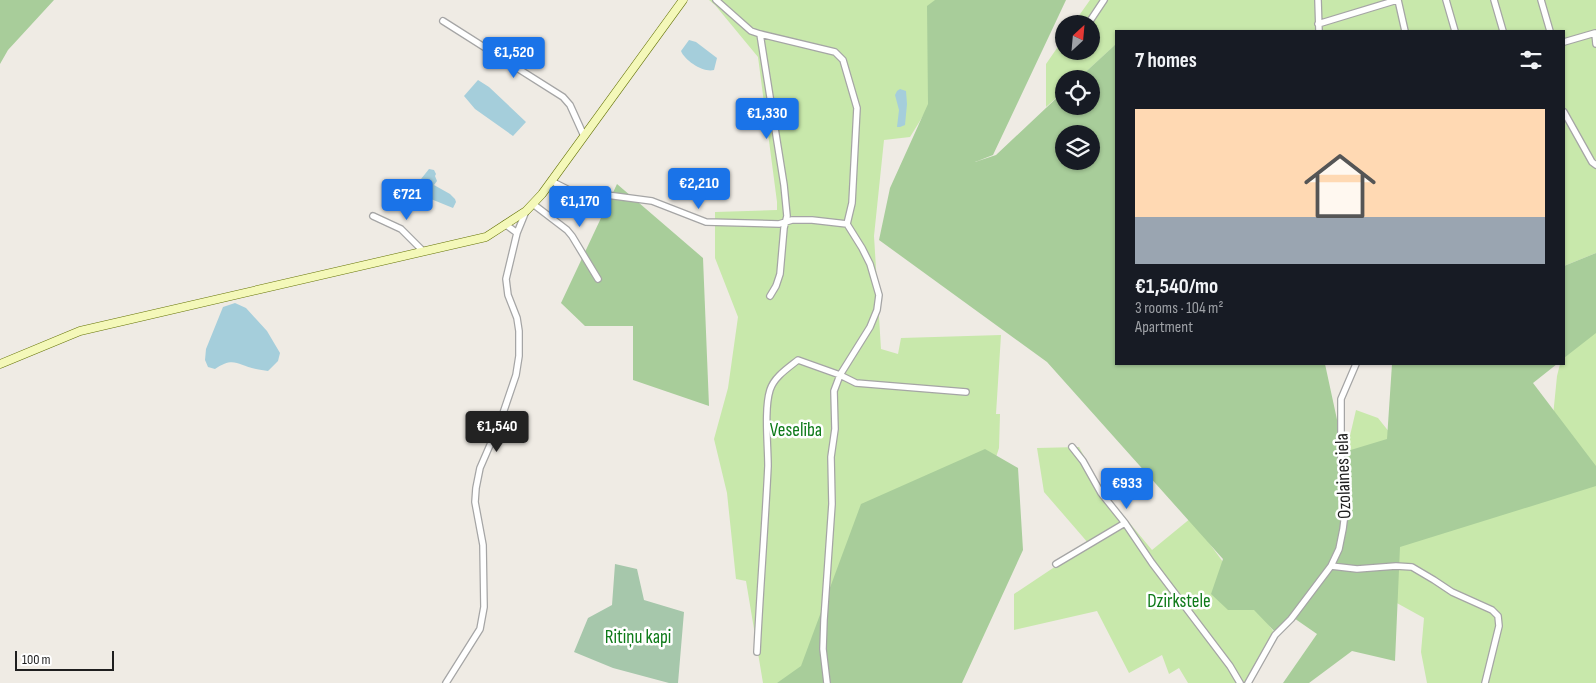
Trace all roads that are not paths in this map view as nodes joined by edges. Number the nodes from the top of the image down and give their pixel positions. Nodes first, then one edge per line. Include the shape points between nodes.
1 (683, 0) edge
2 (716, 0) edge
3 (1104, 0) edge
4 (1318, 0) edge
5 (1398, 0) edge
6 (1446, 0) edge
7 (1494, 0) edge
8 (1541, 0) edge
9 (1094, 15) edge
10 (443, 20) dead end
11 (1318, 28) edge
12 (1405, 30) edge
13 (1455, 30) edge
14 (1503, 30) edge
15 (1550, 30) edge
16 (760, 34) junction
17 (1565, 42) edge
18 (1596, 44) edge
19 (1565, 114) edge
20 (584, 136) junction
21 (1596, 165) edge
22 (551, 181) junction
23 (532, 204) junction
24 (526, 210) junction
25 (373, 216) dead end
26 (785, 222) junction
27 (505, 224) junction
28 (847, 224) junction
29 (517, 233) junction
30 (423, 251) junction
31 (598, 279) dead end
32 (770, 296) dead end
33 (0, 364) edge
34 (1356, 365) edge
35 (840, 375) junction
36 (966, 392) dead end
37 (1072, 447) dead end
38 (1125, 523) junction
39 (1056, 564) dead end
40 (1331, 566) junction
41 (757, 652) dead end
42 (446, 683) edge
43 (827, 683) edge
44 (1240, 683) edge
45 (1248, 683) edge
46 (1485, 683) edge

1 - 20 street
2 - 16 street via 750,31
3 - 9 street
4 - 11 street
5 - 11 street
5 - 12 street
6 - 13 street
7 - 14 street
8 - 15 street
10 - 20 street via 563,97
16 - 26 street via 784,186
16 - 28 street via 834,52 843,60 857,108 852,203
17 - 18 street via 1596,34
19 - 21 street
20 - 22 street
22 - 23 street
22 - 26 street via 569,190 652,201 706,222
23 - 24 street
23 - 31 street via 567,230
24 - 27 street
24 - 29 street
25 - 30 street via 401,229
26 - 28 street via 812,220
26 - 32 street via 780,274
27 - 29 street
27 - 30 street via 486,237
28 - 35 street via 870,264 879,295 870,327
29 - 42 street via 506,279 519,331 516,375 480,468 475,502 483,545 484,607 480,629
30 - 33 street via 80,331
34 - 40 street, Ozolaines iela via 1341,399 1345,514 1341,539
35 - 36 street via 856,383
35 - 41 street via 798,360 771,387
35 - 43 street via 834,390 832,504 824,620
37 - 38 street via 1101,493
38 - 39 street
38 - 44 street
40 - 45 street, Ozolaines iela via 1276,635
40 - 46 street via 1412,568 1452,592 1492,610 1498,616 1499,626

